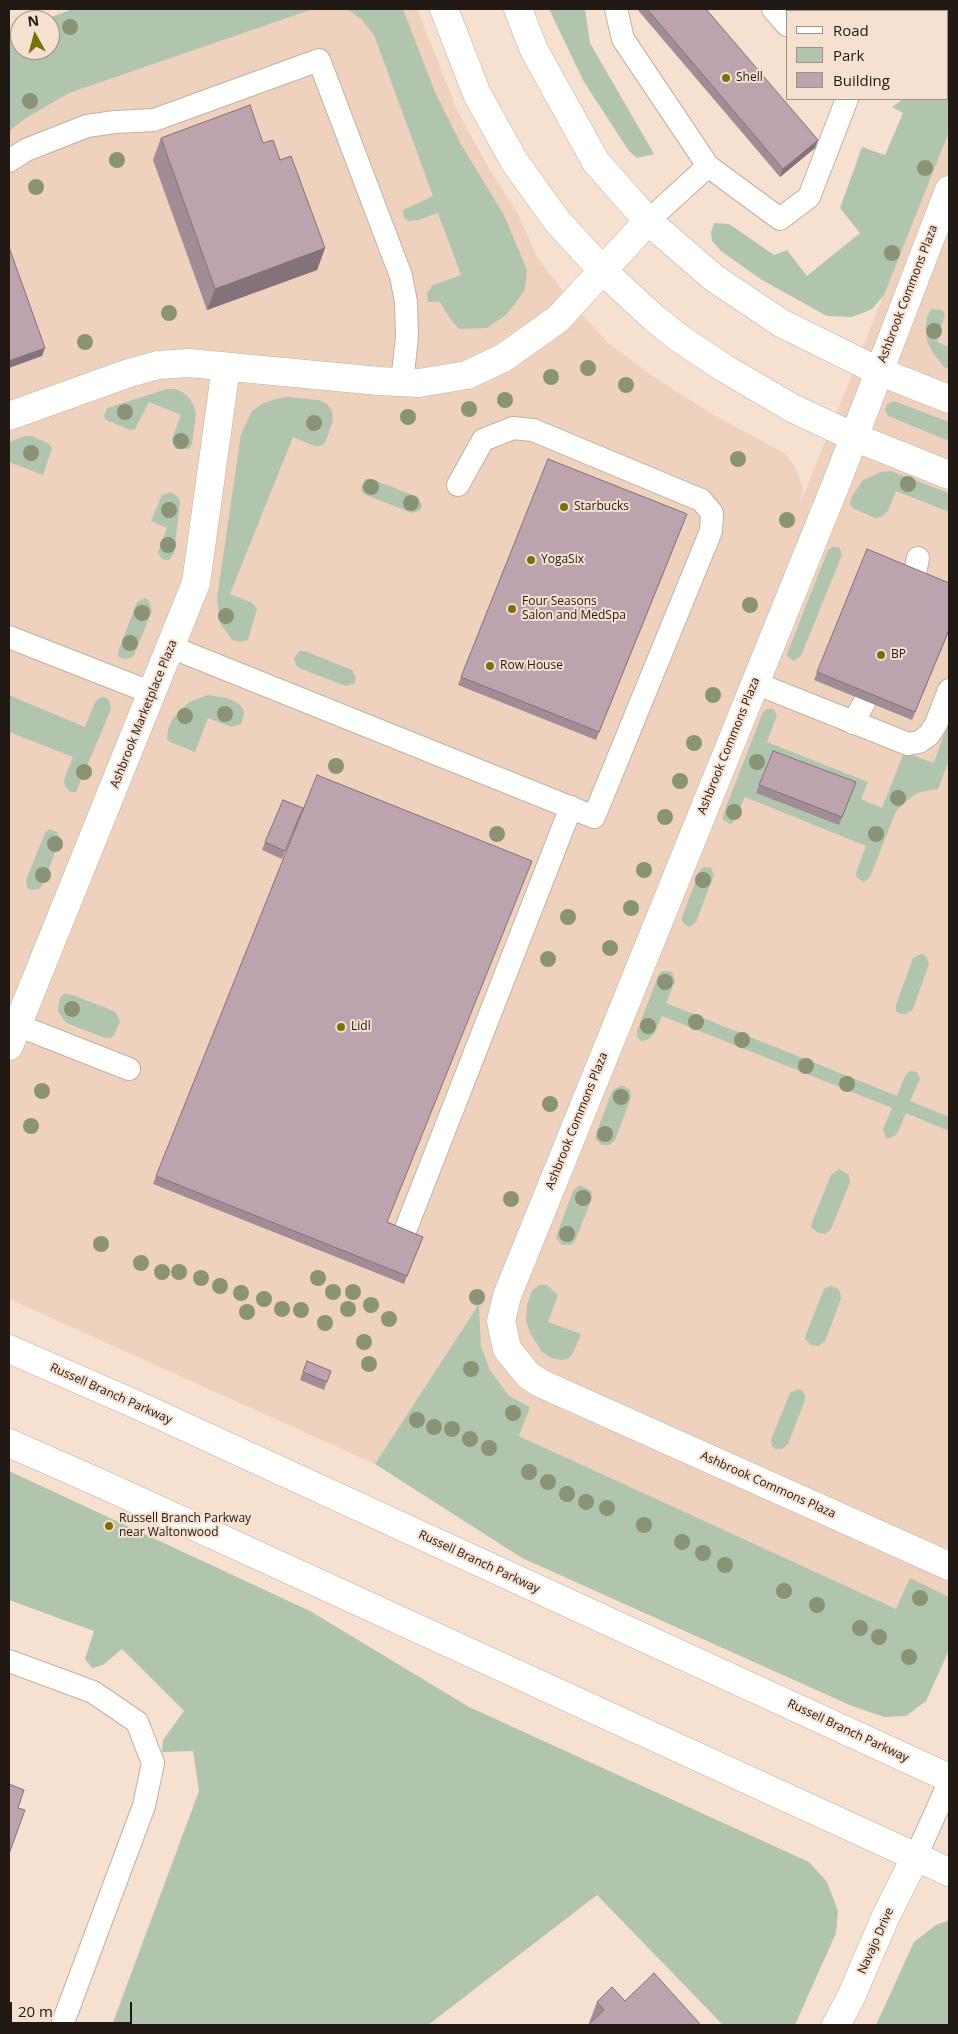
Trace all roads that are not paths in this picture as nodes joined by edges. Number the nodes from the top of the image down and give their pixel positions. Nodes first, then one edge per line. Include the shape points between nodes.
1 (444, 9) edge
2 (518, 9) edge
3 (616, 9) edge
4 (773, 9) edge
5 (786, 24) edge
6 (847, 100) edge
7 (9, 161) edge
8 (708, 166) junction
9 (949, 190) edge
10 (648, 221) junction
11 (603, 271) junction
12 (226, 367) junction
13 (878, 370) junction
14 (402, 382) junction
15 (949, 399) edge
16 (9, 416) edge
17 (854, 437) junction
18 (949, 475) edge
19 (458, 485) dead end
20 (9, 637) edge
21 (171, 646) junction
22 (755, 683) junction
23 (949, 690) edge
24 (152, 693) junction
25 (865, 701) edge
26 (853, 722) junction
27 (571, 807) junction
28 (13, 1036) edge
29 (129, 1069) dead end
30 (404, 1231) edge
31 (9, 1348) edge
32 (9, 1443) edge
33 (949, 1566) edge
34 (9, 1661) edge
35 (949, 1778) edge
36 (949, 1783) edge
37 (916, 1856) junction
38 (949, 1872) edge
39 (62, 2025) edge
40 (836, 2025) edge

1 - 11 street via 477,94 514,161 557,221
2 - 10 street, Ashbrook Commons Plaza via 534,50 596,162
3 - 8 lane via 623,39
4 - 5 lane
6 - 8 lane via 809,197 780,219
7 - 14 lane via 26,150 87,126 154,120 319,60 401,276 406,302
8 - 10 lane
9 - 13 street, Ashbrook Commons Plaza
10 - 11 street
10 - 13 street, Ashbrook Commons Plaza via 714,278 781,323
11 - 14 street via 558,319 503,358 467,375 418,383
11 - 17 street via 654,318 702,353 792,408
12 - 14 street
12 - 16 street via 189,363 158,366 129,373
12 - 21 street, Ashbrook Marketplace Plaza via 196,583
13 - 15 street, Ashbrook Commons Plaza
13 - 17 street, Ashbrook Commons Plaza
17 - 18 street
17 - 22 street, Ashbrook Commons Plaza
19 - 27 lane via 483,440 513,428 533,430 701,500 712,513 711,531 594,817
20 - 24 lane
21 - 24 street, Ashbrook Marketplace Plaza
21 - 27 lane
22 - 26 lane
22 - 33 street, Ashbrook Commons Plaza via 507,1296 501,1321 507,1349 528,1375 540,1384
23 - 26 lane via 936,724 919,742 908,744
24 - 28 street, Ashbrook Marketplace Plaza
25 - 26 lane
27 - 30 lane
28 - 29 lane
31 - 35 street, Russell Branch Parkway
32 - 37 street
34 - 39 lane via 93,1692 136,1722 153,1763 144,1806
36 - 37 lane
37 - 38 street
37 - 40 street, Navajo Drive

